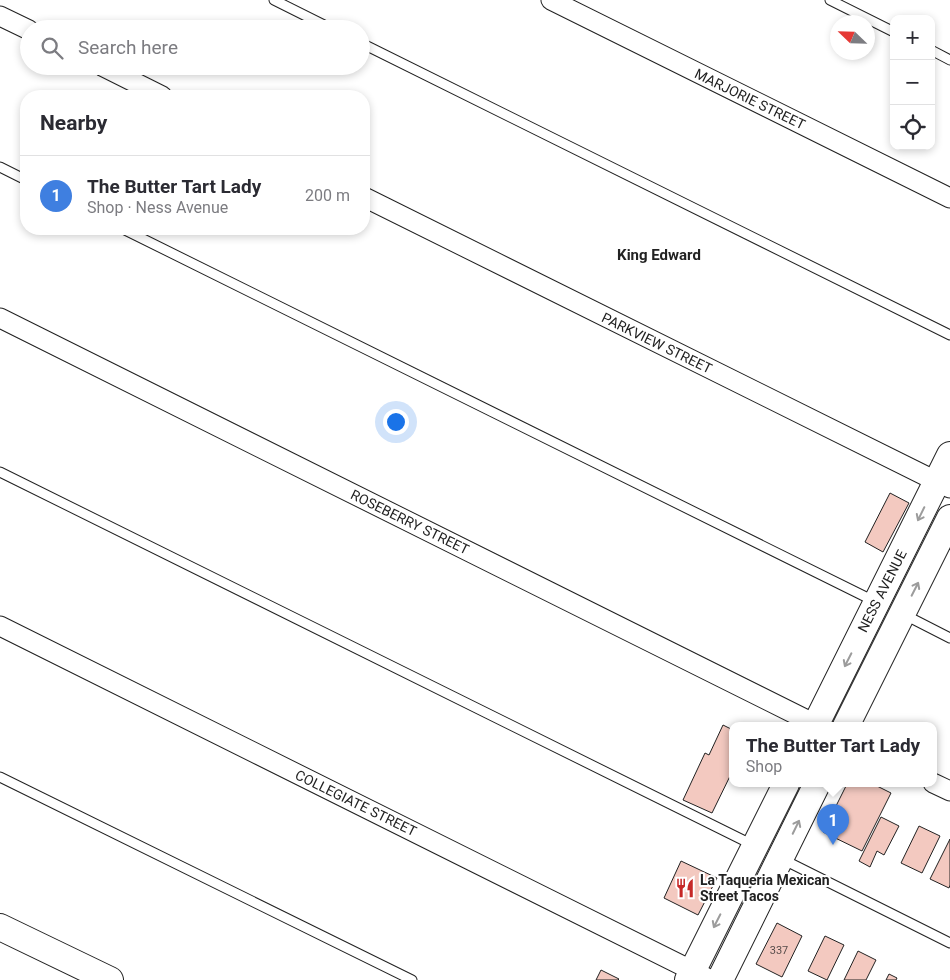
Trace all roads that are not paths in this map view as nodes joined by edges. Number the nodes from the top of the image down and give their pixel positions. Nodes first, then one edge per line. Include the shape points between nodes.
1 (274, 0) edge
2 (551, 0) edge
3 (830, 0) edge
4 (0, 16) edge
5 (314, 20) edge
6 (20, 26) edge
7 (890, 30) edge
8 (370, 47) edge
9 (935, 52) edge
10 (950, 60) edge
11 (120, 75) edge
12 (150, 90) edge
13 (0, 167) edge
14 (20, 177) edge
15 (950, 198) edge
16 (370, 200) edge
17 (136, 235) edge
18 (0, 318) edge
19 (950, 335) edge
20 (950, 455) edge
21 (0, 472) edge
22 (943, 485) edge
23 (950, 518) edge
24 (876, 603) junction
25 (902, 614) junction
26 (0, 626) edge
27 (950, 638) edge
28 (808, 722) edge
29 (818, 722) edge
30 (848, 722) edge
31 (0, 777) edge
32 (937, 785) edge
33 (784, 787) edge
34 (816, 787) edge
35 (950, 791) edge
36 (755, 846) junction
37 (780, 858) junction
38 (0, 927) edge
39 (950, 943) edge
40 (697, 977) edge
41 (110, 980) edge
42 (412, 980) edge
43 (720, 980) edge

1 - 5 lane
2 - 15 street, MARJORIE STREET via 575,8
3 - 7 lane
4 - 6 street
8 - 19 lane
9 - 10 lane
11 - 12 street
13 - 14 lane
16 - 22 street, PARKVIEW STREET
17 - 24 lane
18 - 28 street, ROSEBERRY STREET
20 - 22 main road, NESS AVENUE
21 - 36 lane
22 -> 24 main road, NESS AVENUE
25 -> 23 main road, NESS AVENUE
24 -> 29 main road, NESS AVENUE
25 - 27 lane
25 - 30 main road, NESS AVENUE
26 - 40 street, COLLEGIATE STREET
31 - 42 lane
32 - 35 street
33 - 36 main road
37 -> 34 main road
36 -> 40 main road
37 - 39 lane
37 - 43 main road
38 - 41 main road

